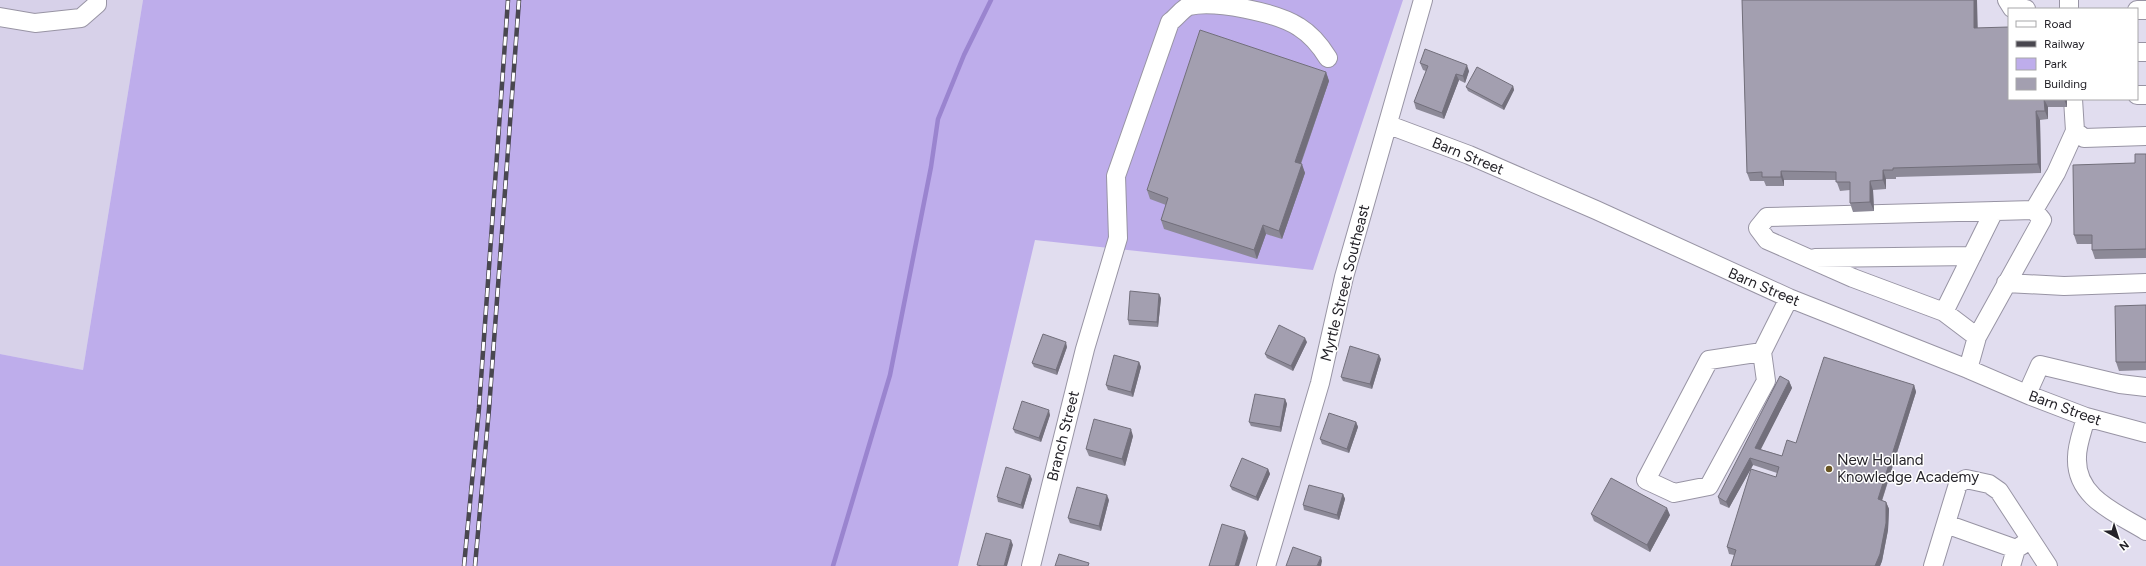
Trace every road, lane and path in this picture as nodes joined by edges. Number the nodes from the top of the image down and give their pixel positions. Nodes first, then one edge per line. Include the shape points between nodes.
1 (97, 0) edge
2 (1423, 0) edge
3 (1274, 7) edge
4 (0, 17) edge
5 (1328, 58) dead end
6 (2073, 100) edge
7 (1389, 125) junction
8 (2075, 131) junction
9 (2146, 136) edge
10 (2034, 210) junction
11 (1994, 211) junction
12 (1972, 256) junction
13 (1808, 258) junction
14 (2006, 283) junction
15 (2146, 283) edge
16 (1789, 298) junction
17 (1944, 312) junction
18 (1977, 337) junction
19 (1762, 352) junction
20 (1968, 369) junction
21 (2146, 386) edge
22 (2027, 394) junction
23 (2086, 418) junction
24 (2146, 433) edge
25 (1946, 524) junction
26 (2146, 531) edge
27 (2024, 544) junction
28 (1031, 566) edge
29 (1266, 566) edge
30 (1934, 566) edge
31 (2011, 566) edge
32 (2048, 566) edge

1 - 4 street via 97,4 81,18 35,23
2 - 7 street, Myrtle Street Southeast
3 - 5 street, Branch Street via 1316,40
3 - 28 street, Branch Street via 1204,3 1188,7 1170,22 1116,176 1118,238 1083,357
6 - 8 street
7 - 16 street, Barn Street via 1469,155
7 - 29 street, Myrtle Street Southeast via 1344,277 1320,383
8 - 9 street via 2084,138
8 - 10 street via 2056,173
10 - 11 street
10 - 14 street via 2042,220
11 - 12 street
11 - 13 street via 1767,217 1758,228 1767,240
12 - 13 street
12 - 17 street
13 - 17 street
14 - 15 street via 2064,286
14 - 18 street
16 - 19 street
16 - 20 street, Barn Street
17 - 18 street
18 - 20 street
19 - 19 street via 1766,381 1709,486 1674,493 1646,480 1709,360
20 - 22 street, Barn Street
21 - 22 street via 2120,384 2040,365
22 - 23 street, Barn Street
23 - 24 street, Barn Street
23 - 26 street via 2077,456 2079,475 2086,491 2101,504
25 - 27 street
25 - 27 street via 1958,484 1966,479 1989,484 1999,491
25 - 30 street
27 - 31 street
27 - 32 street

